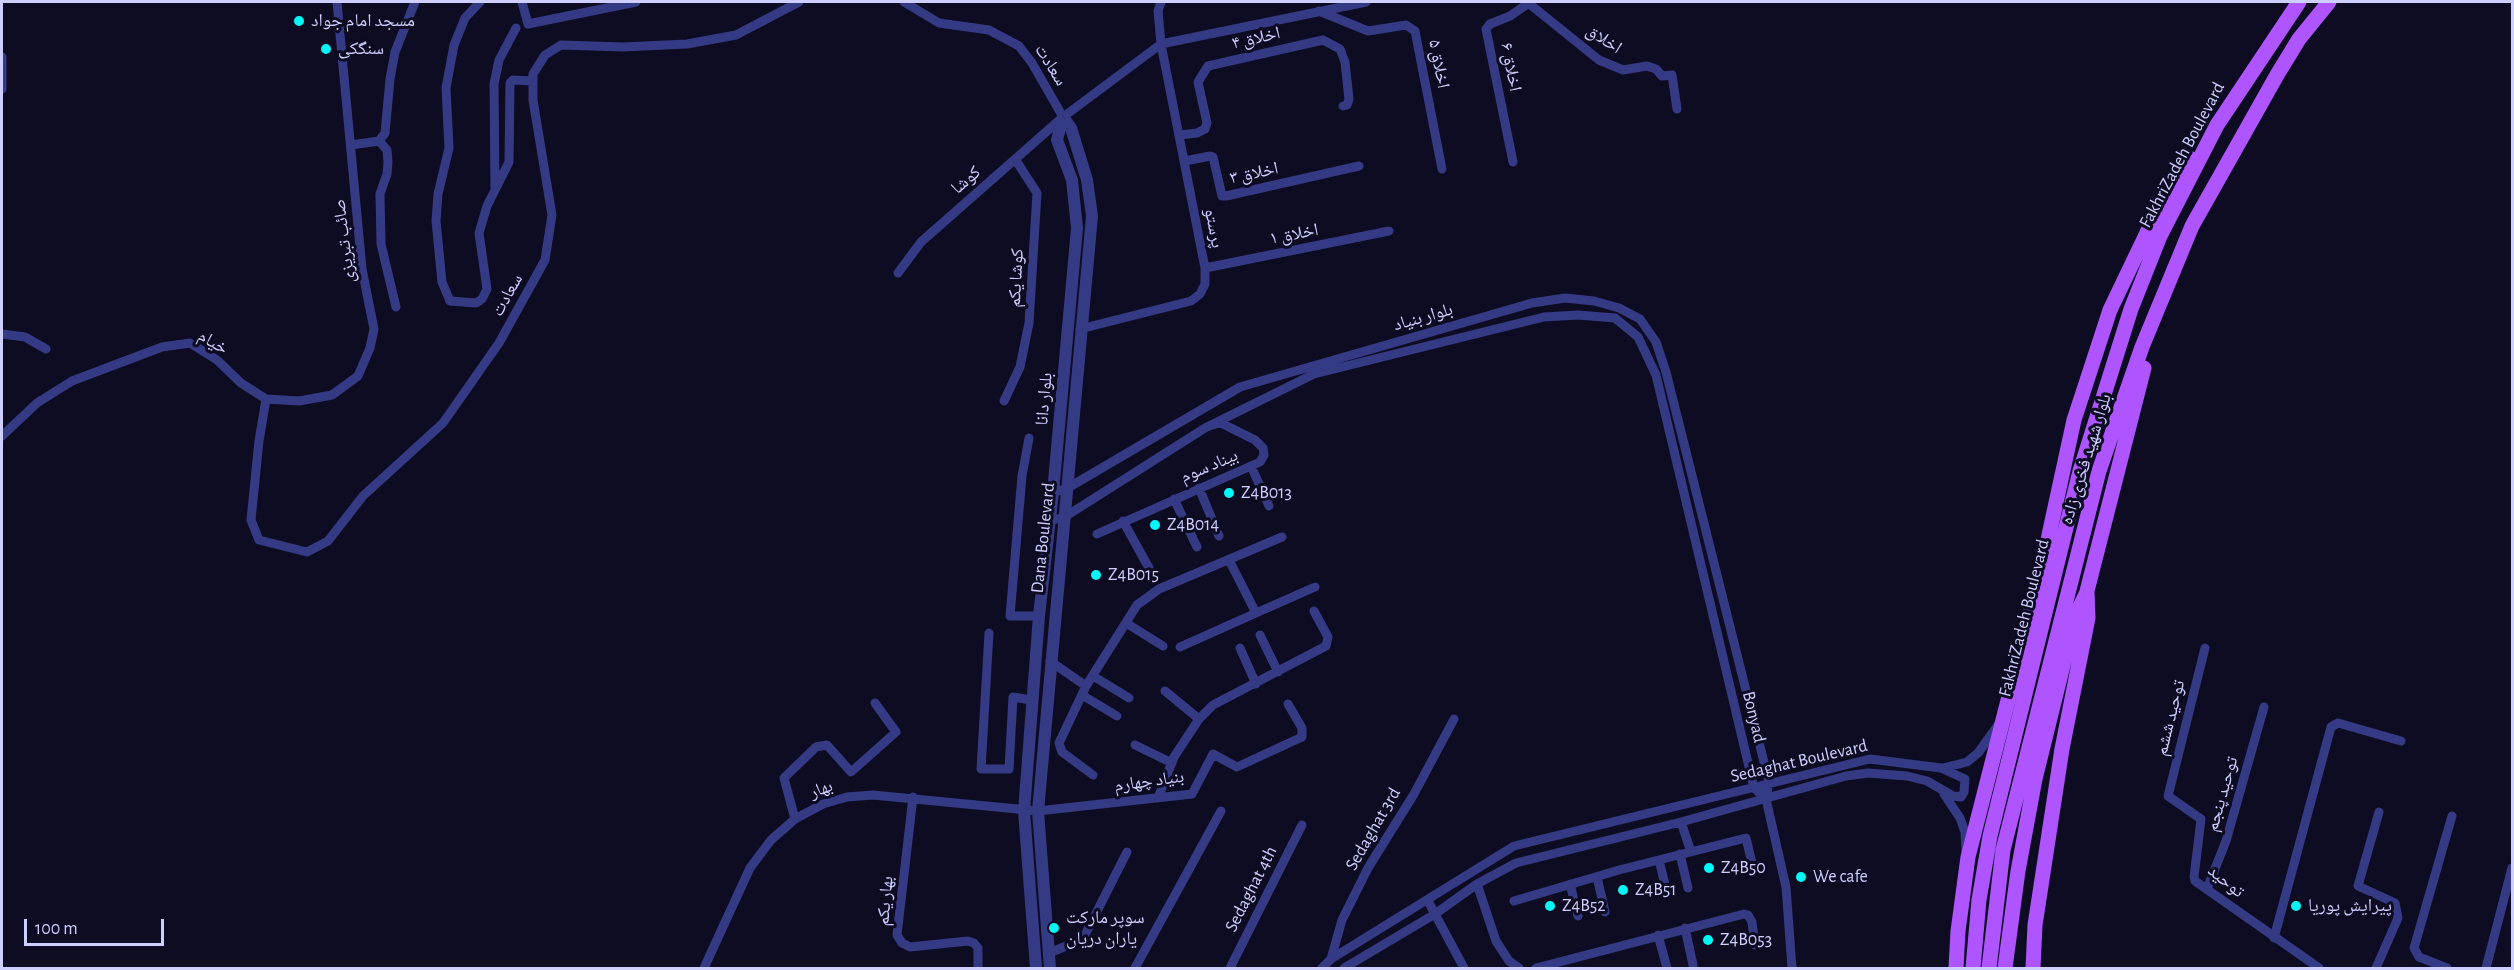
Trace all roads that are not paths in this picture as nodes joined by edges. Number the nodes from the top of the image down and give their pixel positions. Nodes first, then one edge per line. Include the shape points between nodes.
1 (337, 2) edge
2 (415, 2) edge
3 (480, 2) edge
4 (522, 2) edge
5 (636, 2) edge
6 (904, 2) edge
7 (1161, 2) edge
8 (1366, 2) edge
9 (1528, 2) edge
10 (2299, 2) edge
11 (2329, 2) edge
12 (792, 3) edge
13 (1319, 12) junction
14 (516, 28) dead end
15 (1161, 44) junction
16 (2, 57) edge
17 (533, 81) junction
18 (2, 89) edge
19 (1343, 106) dead end
20 (1677, 109) dead end
21 (1063, 117) junction
22 (2217, 125) junction
23 (1180, 135) junction
24 (379, 141) junction
25 (351, 145) junction
26 (1015, 159) junction
27 (1185, 161) junction
28 (1513, 162) dead end
29 (1359, 165) dead end
30 (1442, 170) dead end
31 (495, 191) junction
32 (1389, 231) dead end
33 (1205, 268) junction
34 (898, 273) dead end
35 (396, 307) dead end
36 (2158, 308) junction
37 (1080, 329) junction
38 (2, 334) edge
39 (46, 349) dead end
40 (266, 399) junction
41 (1004, 401) dead end
42 (1205, 428) junction
43 (2, 436) edge
44 (1029, 438) dead end
45 (1251, 466) junction
46 (1199, 488) junction
47 (1066, 489) junction
48 (1053, 492) junction
49 (1174, 499) junction
50 (1686, 504) joint
51 (1269, 506) dead end
52 (1057, 519) junction
53 (1123, 521) junction
54 (1097, 534) dead end
55 (1219, 536) dead end
56 (1282, 537) dead end
57 (1197, 547) dead end
58 (1229, 560) junction
59 (1149, 568) dead end
60 (1315, 588) dead end
61 (2087, 591) junction
62 (1314, 611) dead end
63 (1256, 613) junction
64 (1039, 616) junction
65 (1126, 623) junction
66 (989, 633) dead end
67 (1260, 635) dead end
68 (1163, 646) dead end
69 (1180, 647) dead end
70 (1240, 648) dead end
71 (2205, 648) dead end
72 (1050, 661) junction
73 (1278, 672) junction
74 (1093, 676) junction
75 (1256, 684) junction
76 (1084, 691) junction
77 (1165, 691) dead end
78 (1129, 698) dead end
79 (1031, 700) junction
80 (875, 703) dead end
81 (1288, 704) dead end
82 (2264, 707) dead end
83 (1118, 716) dead end
84 (1199, 719) junction
85 (1454, 719) dead end
86 (2002, 721) junction
87 (2401, 741) dead end
88 (1135, 745) dead end
89 (1172, 763) junction
90 (1941, 768) junction
91 (1093, 775) dead end
92 (1769, 782) junction
93 (1754, 788) junction
94 (1941, 790) junction
95 (2168, 796) joint
96 (913, 797) junction
97 (1158, 798) junction
98 (1766, 799) junction
99 (1024, 811) junction
100 (1038, 811) junction
101 (1221, 811) dead end
102 (2379, 812) dead end
103 (2452, 816) dead end
104 (795, 819) junction
105 (1681, 822) junction
106 (1302, 825) dead end
107 (1127, 852) dead end
108 (1691, 852) junction
109 (1680, 854) junction
110 (1968, 857) junction
111 (1659, 860) junction
112 (1752, 863) dead end
113 (2512, 868) edge
114 (1597, 877) junction
115 (1477, 884) junction
116 (1570, 884) junction
117 (1688, 888) dead end
118 (2207, 889) junction
119 (1667, 892) dead end
120 (1428, 901) junction
121 (1514, 901) dead end
122 (1605, 912) dead end
123 (1435, 914) junction
124 (1578, 916) dead end
125 (1685, 928) junction
126 (1658, 934) junction
127 (2274, 938) junction
128 (1755, 945) dead end
129 (1048, 953) junction
130 (1572, 958) junction
131 (1331, 959) junction
132 (1693, 965) dead end
133 (704, 969) edge
134 (978, 969) edge
135 (1036, 969) edge
136 (1050, 969) edge
137 (1135, 969) edge
138 (1230, 969) edge
139 (1322, 969) edge
140 (1344, 969) edge
141 (1464, 969) edge
142 (1519, 969) edge
143 (1536, 969) edge
144 (1575, 969) edge
145 (1667, 969) edge
146 (1792, 969) edge
147 (1956, 969) edge
148 (1973, 969) edge
149 (1989, 969) edge
150 (2006, 969) edge
151 (2033, 969) edge
152 (2319, 969) edge
153 (2376, 969) edge
154 (2447, 969) edge
155 (2486, 969) edge

1 - 25 street, صائب تبریزی
2 - 24 street via 395,52 387,126
3 - 31 street via 465,18 454,45 447,88 449,148 436,221 442,282 450,301 476,303 487,288 478,233
4 - 5 street via 528,24
6 - 21 street, سعادت via 939,23 989,30 1019,46
7 - 15 street, پرستو
8 - 13 street
9 - 20 street, اخلاق via 1599,60 1623,70 1647,66 1662,76 1672,75
9 - 28 street, اخلاق ۶ via 1486,29
10 - 22 main road, FakhriZadeh Boulevard
11 - 36 main road, بلوار شهید فخری زاده via 2288,57 2192,226
12 - 17 street, سعادت via 736,35 687,44 561,45 544,55
13 - 15 street
13 - 30 street, اخلاق ۵ via 1368,32 1406,25 1415,31
14 - 31 street via 499,60 494,84
15 - 21 street
15 - 23 street, پرستو
16 - 18 street
17 - 31 street via 510,83 509,162
17 - 40 street, سعادت via 552,215 545,260 499,343 443,423 363,496 328,541 307,552 259,540 251,520
19 - 23 street, اخلاق ۴ via 1349,99 1345,62 1340,49 1323,40 1208,66 1198,82 1205,129
21 - 26 street, کوشا
21 - 37 street, Dana Boulevard via 1071,128 1087,180 1092,216
21 - 48 street, بلوار دانا via 1057,140 1075,195 1077,228
22 - 86 main road via 2167,191 2109,310 2074,420 2042,567
22 - 148 main road, FakhriZadeh Boulevard via 2160,237 2131,309 2080,471 1990,836
23 - 27 street, پرستو
24 - 25 street
24 - 35 street via 387,150 388,162 380,194 381,244
25 - 40 street, صائب تبریزی via 362,269 374,330 370,348 358,376 332,395 299,401
26 - 34 street, کوشا via 921,242
26 - 41 street, کوشا یکم via 1037,193 1029,323 1020,367
27 - 29 street, اخلاق ۳ via 1213,158 1222,196
27 - 33 street, پرستو
32 - 33 street, اخلاق ۱
33 - 37 street, پرستو via 1205,284 1191,301
36 - 61 main road
36 - 149 main road, بلوار شهید فخری زاده via 2099,471 2046,675 2003,850
37 - 47 street, Dana Boulevard
38 - 39 street via 25,337
40 - 43 street, خیام via 190,343 162,346 72,381 37,403
42 - 45 street, بیناد سوم via 1219,422 1255,440 1264,455
42 - 50 street, بلوار بنیاد via 1314,374 1544,318 1615,318 1638,337 1656,375
42 - 52 street, بلوار بنیاد
44 - 64 street via 1010,616
45 - 46 street, بیناد سوم
45 - 51 street
46 - 49 street, بیناد سوم
46 - 55 street
47 - 48 street, بلوار بنیاد
47 - 52 street, Dana Boulevard
47 - 92 street, بلوار بنیاد via 1240,387 1532,303 1565,298 1619,308 1640,319 1656,342 1666,372
48 - 52 street, بلوار دانا
49 - 53 street, بیناد سوم
49 - 57 street
50 - 93 street, Bonyad
52 - 64 street, بلوار دانا
52 - 72 street, Dana Boulevard
53 - 54 street, بیناد سوم
53 - 59 street
56 - 58 street
58 - 63 street
58 - 65 street via 1159,589 1137,605
60 - 63 street
61 - 150 main road via 2075,617 2035,779
61 - 151 main road via 2088,618 2062,749 2035,926
62 - 73 street via 1328,637 1326,646
63 - 69 street
64 - 79 street, بلوار دانا
65 - 68 street
65 - 74 street
66 - 79 street via 981,769 1009,769 1013,697
67 - 73 street
70 - 75 street
71 - 95 street, توحید ششم
72 - 76 street
72 - 100 street, Dana Boulevard
73 - 75 street
74 - 76 street
74 - 78 street
75 - 84 street via 1213,705
76 - 83 street
76 - 91 street via 1058,747
77 - 84 street
79 - 99 street, بلوار دانا
80 - 104 street via 896,732 851,772 827,746 816,747 784,778
81 - 97 street, بنیاد چهارم via 1304,734 1298,740 1237,767 1213,754 1192,794
82 - 118 street, توحید پنجم via 2226,841
84 - 89 street
85 - 131 street, Sedaghat 3rd via 1368,868 1342,920
86 - 90 street via 1967,762
86 - 110 main road
87 - 127 street via 2338,723 2331,727
88 - 89 street
89 - 97 street
90 - 92 street, Sedaghat Boulevard via 1870,759
90 - 94 street, Sedaghat Boulevard via 1960,775 1966,786 1960,796
92 - 93 street, Sedaghat Boulevard
92 - 98 street
93 - 98 street
93 - 120 street, Sedaghat Boulevard via 1514,846
94 - 98 street, Sedaghat Boulevard via 1907,776 1868,773
94 - 110 street via 1960,818
95 - 118 street, توحید via 2201,819 2193,872 2195,881
96 - 99 street, بهار
96 - 104 street, بهار via 847,797
96 - 134 street, بهار یکم via 897,935 910,947 974,943 978,948
97 - 100 street, بنیاد چهارم
98 - 105 street, Sedaghat Boulevard
98 - 146 street via 1786,887
99 - 100 street, بهار
99 - 135 street
100 - 129 street, Dana Boulevard
101 - 137 street
102 - 153 street via 2358,886 2395,903 2398,918
103 - 154 street via 2414,948 2419,957
104 - 133 street, بهار via 771,840 750,867
105 - 108 street
105 - 115 street, Sedaghat Boulevard via 1516,863
106 - 138 street, Sedaghat 4th
107 - 129 street via 1081,940
108 - 109 street
108 - 112 street via 1746,838
109 - 111 street
109 - 117 street
110 - 147 main road
111 - 114 street
111 - 119 street
113 - 155 street
114 - 116 street
114 - 122 street
115 - 123 street, Sedaghat Boulevard
115 - 142 street via 1496,941
116 - 121 street
116 - 124 street
118 - 127 street, توحید
120 - 123 street
120 - 131 street, Sedaghat Boulevard
123 - 140 street, Sedaghat Boulevard
123 - 141 street
125 - 126 street
125 - 128 street via 1748,915
125 - 132 street
126 - 130 street
126 - 145 street
127 - 152 street, توحید
129 - 136 street, Dana Boulevard
130 - 143 street
130 - 144 street
131 - 139 street, Sedaghat Boulevard

